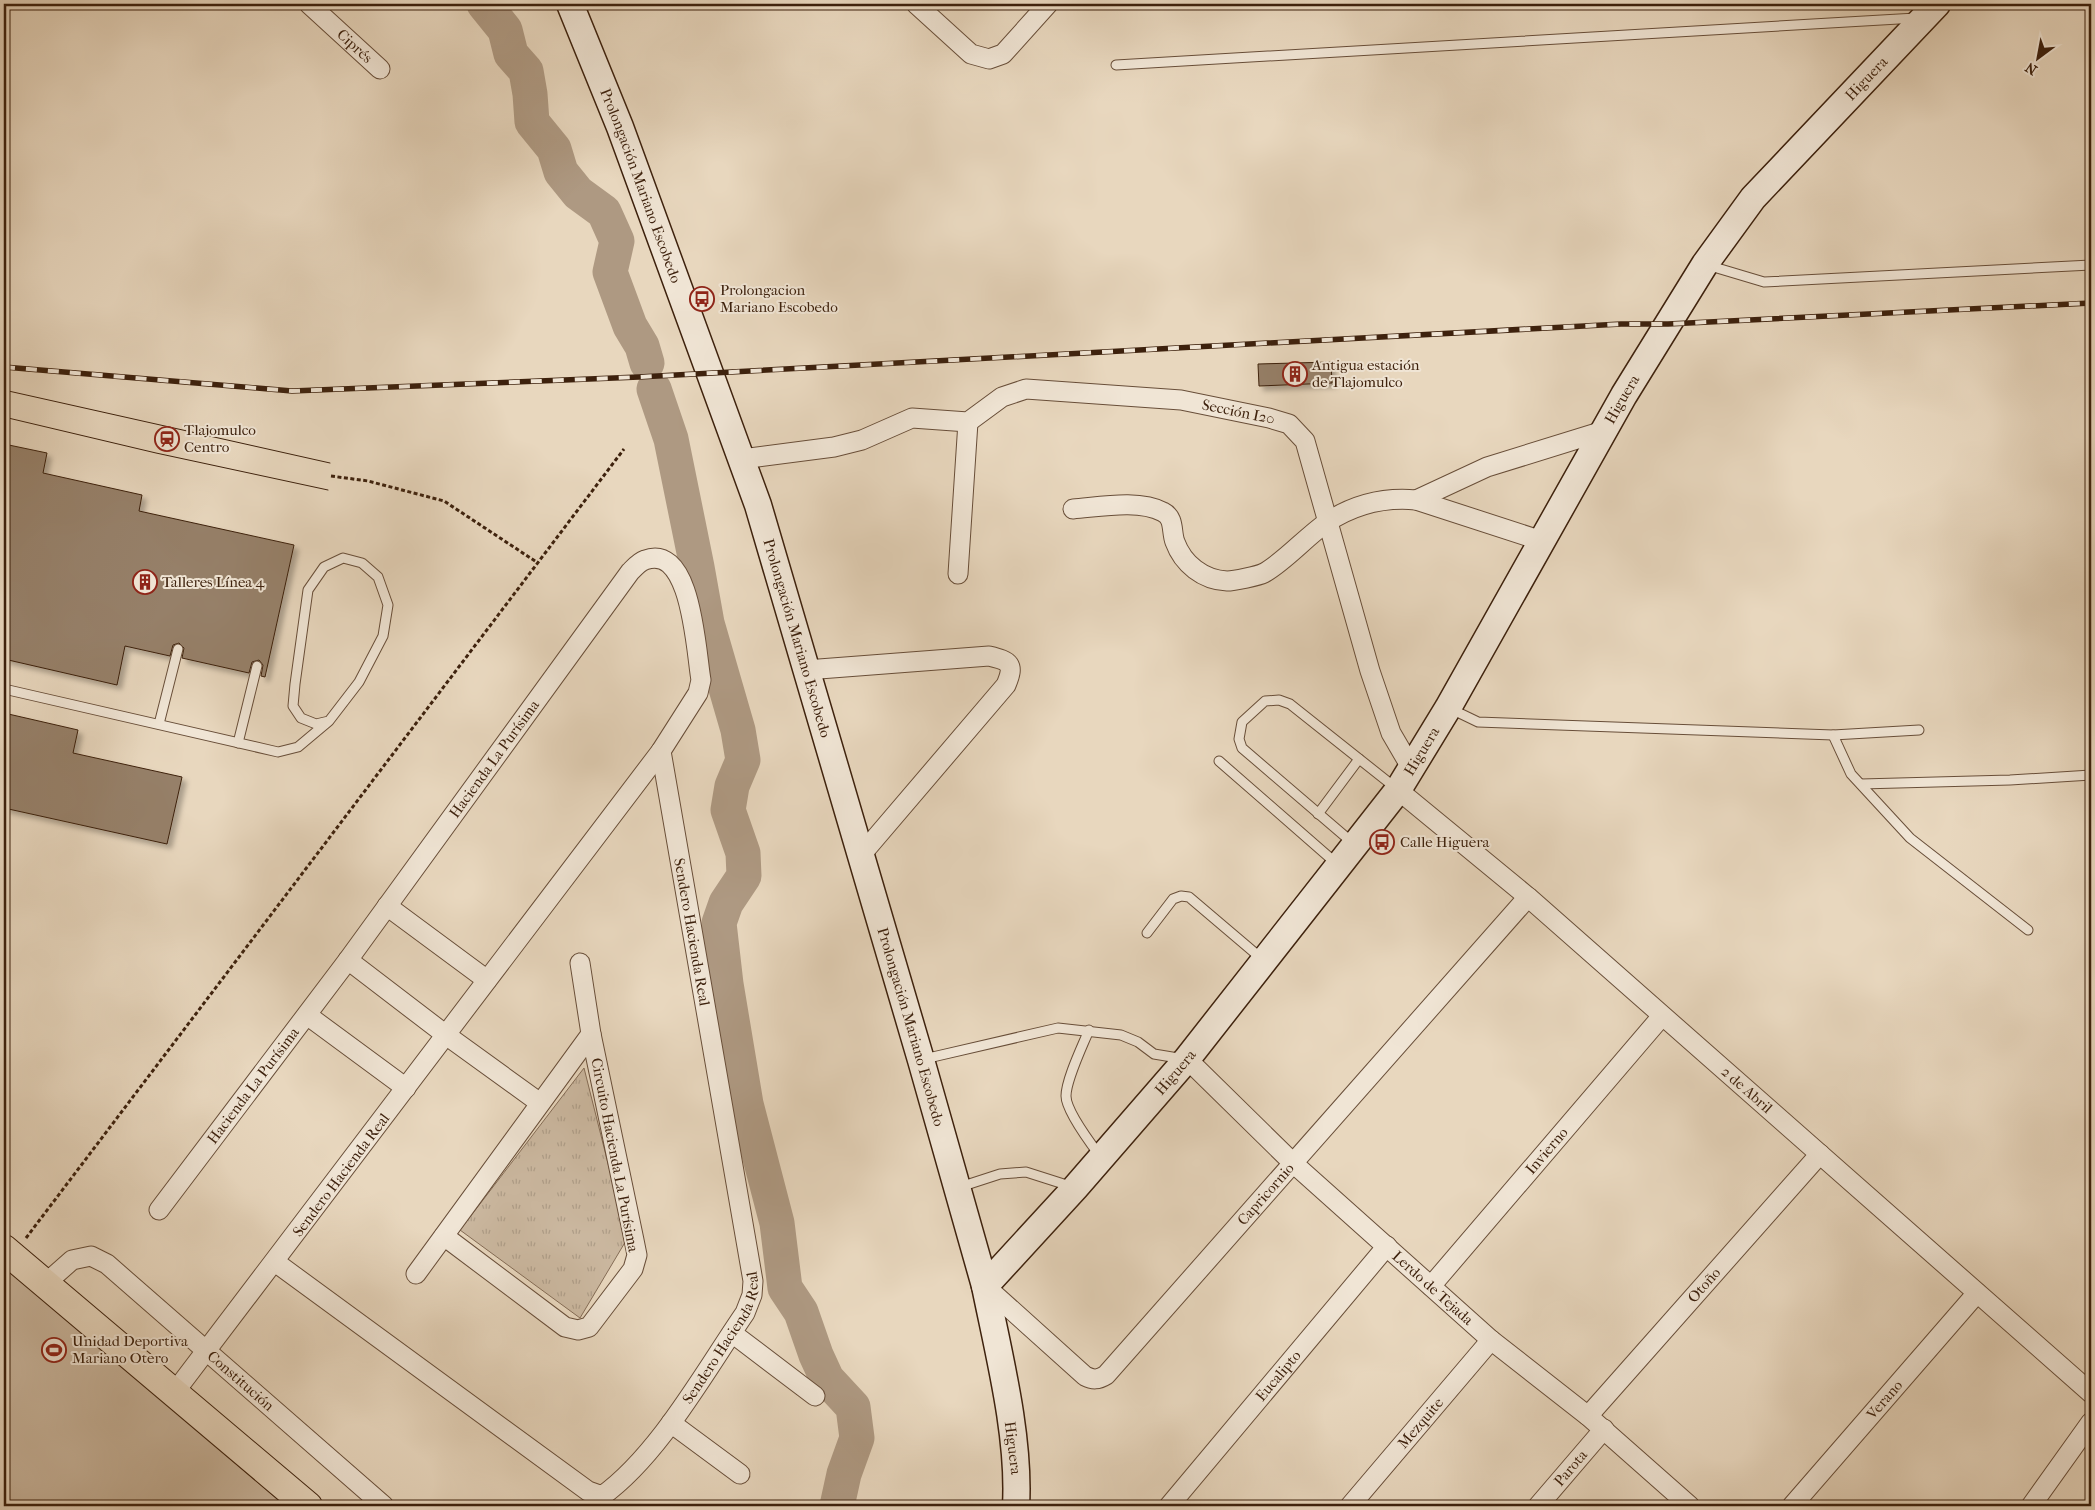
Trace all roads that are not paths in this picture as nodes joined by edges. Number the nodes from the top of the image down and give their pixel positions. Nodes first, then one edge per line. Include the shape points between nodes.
1 (312, 4) edge
2 (570, 4) edge
3 (916, 4) edge
4 (1048, 4) edge
5 (1931, 11) edge
6 (1116, 65) dead end
7 (380, 69) dead end
8 (1705, 264) junction
9 (2091, 265) edge
10 (968, 422) junction
11 (1603, 432) junction
12 (742, 459) junction
13 (1416, 500) junction
14 (1073, 509) dead end
15 (1327, 523) junction
16 (1542, 541) junction
17 (643, 560) joint
18 (958, 574) dead end
19 (178, 649) dead end
20 (257, 666) dead end
21 (806, 670) junction
22 (4, 689) edge
23 (1448, 708) junction
24 (329, 721) junction
25 (159, 724) junction
26 (1919, 730) dead end
27 (1833, 735) junction
28 (238, 743) junction
29 (661, 751) junction
30 (1359, 759) junction
31 (1219, 761) dead end
32 (1412, 768) junction
33 (2091, 776) edge
34 (1861, 784) junction
35 (1398, 790) junction
36 (1318, 814) junction
37 (1356, 845) junction
38 (861, 855) junction
39 (1340, 866) junction
40 (1528, 897) junction
41 (387, 906) junction
42 (2028, 930) dead end
43 (1147, 933) dead end
44 (348, 960) junction
45 (1264, 961) junction
46 (580, 963) dead end
47 (487, 980) junction
48 (306, 1015) junction
49 (1662, 1016) junction
50 (1088, 1030) junction
51 (591, 1034) junction
52 (446, 1035) junction
53 (1187, 1059) junction
54 (921, 1060) junction
55 (406, 1088) junction
56 (540, 1103) junction
57 (1820, 1154) junction
58 (1101, 1158) junction
59 (1293, 1163) junction
60 (957, 1188) junction
61 (1075, 1188) junction
62 (159, 1210) dead end
63 (444, 1236) junction
64 (1387, 1246) junction
65 (8, 1252) edge
66 (275, 1262) junction
67 (416, 1274) dead end
68 (45, 1284) junction
69 (985, 1286) junction
70 (1431, 1286) junction
71 (1977, 1292) junction
72 (732, 1333) junction
73 (1491, 1340) junction
74 (207, 1352) junction
75 (174, 1393) junction
76 (2091, 1393) edge
77 (815, 1396) dead end
78 (1588, 1416) junction
79 (671, 1422) junction
80 (2091, 1422) edge
81 (1604, 1429) junction
82 (740, 1474) dead end
83 (606, 1501) edge
84 (308, 1506) edge
85 (384, 1506) edge
86 (1016, 1506) edge
87 (1169, 1506) edge
88 (1350, 1506) edge
89 (1538, 1506) edge
90 (1690, 1506) edge
91 (1792, 1506) edge
92 (2032, 1506) edge

1 - 7 street, Ciprés
2 - 12 main road, Prolongación Mariano Escobedo via 620,127
3 - 4 street via 971,54 989,59 1003,54
5 - 6 lane
5 - 8 main road, Higuera via 1753,198
8 - 9 lane via 1764,282
8 - 11 main road, Higuera
10 - 12 street via 912,418 862,440 834,447
10 - 15 street, Sección I20 via 1002,397 1026,389 1181,400 1270,418 1289,424 1304,441
10 - 18 street
11 - 13 street via 1487,467
11 - 16 main road, Higuera
12 - 21 main road, Prolongación Mariano Escobedo
13 - 15 street via 1398,498 1363,504
13 - 16 street
14 - 15 street via 1142,505 1164,513 1173,524 1175,542 1188,565 1205,576 1228,581 1263,574
15 - 32 street, Sección I20 via 1391,733
16 - 23 main road, Higuera
17 - 29 street, Sendero Hacienda Real via 657,557 677,571 688,597 700,680 698,693
17 - 41 street, Hacienda La Purísima via 630,572
19 - 25 lane
20 - 28 lane
21 - 38 main road, Prolongación Mariano Escobedo
21 - 38 street via 989,656 1005,659 1010,665 1011,673 1006,685
22 - 25 lane
23 - 27 lane via 1478,722
23 - 32 main road, Higuera
24 - 24 lane via 359,682 383,636 388,605 378,577 362,563 343,558 324,567 308,590 293,706 301,718 316,724
24 - 28 lane via 298,747 278,752
25 - 28 lane
26 - 27 lane
27 - 34 lane via 1852,774
29 - 47 street, Sendero Hacienda Real
29 - 72 street, Sendero Hacienda Real via 753,1281 745,1314
30 - 35 lane
30 - 36 lane
30 - 36 lane via 1290,704 1279,700 1265,701 1242,722 1239,739 1242,748
31 - 39 lane
32 - 35 main road, Higuera
33 - 34 lane
34 - 42 lane via 1910,838
35 - 37 main road, Higuera
35 - 40 street, 2 de Abril
36 - 37 lane
37 - 39 main road, Higuera
38 - 54 main road, Prolongación Mariano Escobedo
39 - 45 main road, Higuera
40 - 49 street, 2 de Abril
40 - 59 street, Capricornio
41 - 44 street, Hacienda La Purísima
41 - 47 street
43 - 45 lane via 1173,899 1189,897
44 - 48 street, Hacienda La Purísima
44 - 52 street
45 - 53 main road, Higuera
46 - 51 street, Circuito Hacienda La Purísima
47 - 52 street, Sendero Hacienda Real
48 - 55 street
48 - 62 street, Hacienda La Purísima
49 - 57 street, 2 de Abril
49 - 70 street, Invierno
50 - 53 lane via 1121,1035 1154,1054
50 - 54 lane via 1058,1028
50 - 58 lane via 1065,1098 1080,1129
51 - 56 street, Circuito Hacienda La Purísima
51 - 63 street, Circuito Hacienda La Purísima via 634,1240 636,1255 633,1269 589,1327 578,1330 565,1327
52 - 55 street, Sendero Hacienda Real
52 - 56 street
53 - 58 main road, Higuera
53 - 59 street, Lerdo de Tejada
54 - 60 main road, Prolongación Mariano Escobedo
55 - 66 street, Sendero Hacienda Real
56 - 63 street, Circuito Hacienda La Purísima
57 - 71 street, 2 de Abril
57 - 78 street, Otoño
58 - 61 main road, Higuera
59 - 64 street, Lerdo de Tejada
59 - 69 street, Capricornio via 1100,1379 1092,1380 1085,1376
60 - 61 lane via 1000,1174 1026,1172
60 - 69 main road, Prolongación Mariano Escobedo
61 - 69 main road, Higuera
63 - 67 street, Circuito Hacienda La Purísima
64 - 70 street, Lerdo de Tejada
64 - 87 street, Eucalipto
65 - 68 main road
66 - 74 street, Sendero Hacienda Real
66 - 83 street, Sendero Hacienda Real
68 - 74 street, Constitución via 72,1260 90,1256 107,1264
68 - 75 main road
69 - 86 main road, Higuera via 1005,1384 1018,1478
70 - 73 street, Lerdo de Tejada
71 - 76 street, 2 de Abril
71 - 91 street, Verano
72 - 77 street
72 - 79 street, Sendero Hacienda Real
73 - 78 street, Lerdo de Tejada
73 - 88 street, Mezquite
74 - 75 street, Sendero Hacienda Real
74 - 85 street, Constitución
75 - 84 main road
78 - 81 street, Lerdo de Tejada
79 - 82 street
79 - 83 street, Sendero Hacienda Real
80 - 92 street
81 - 89 street, Parota
81 - 90 street, Lerdo de Tejada

